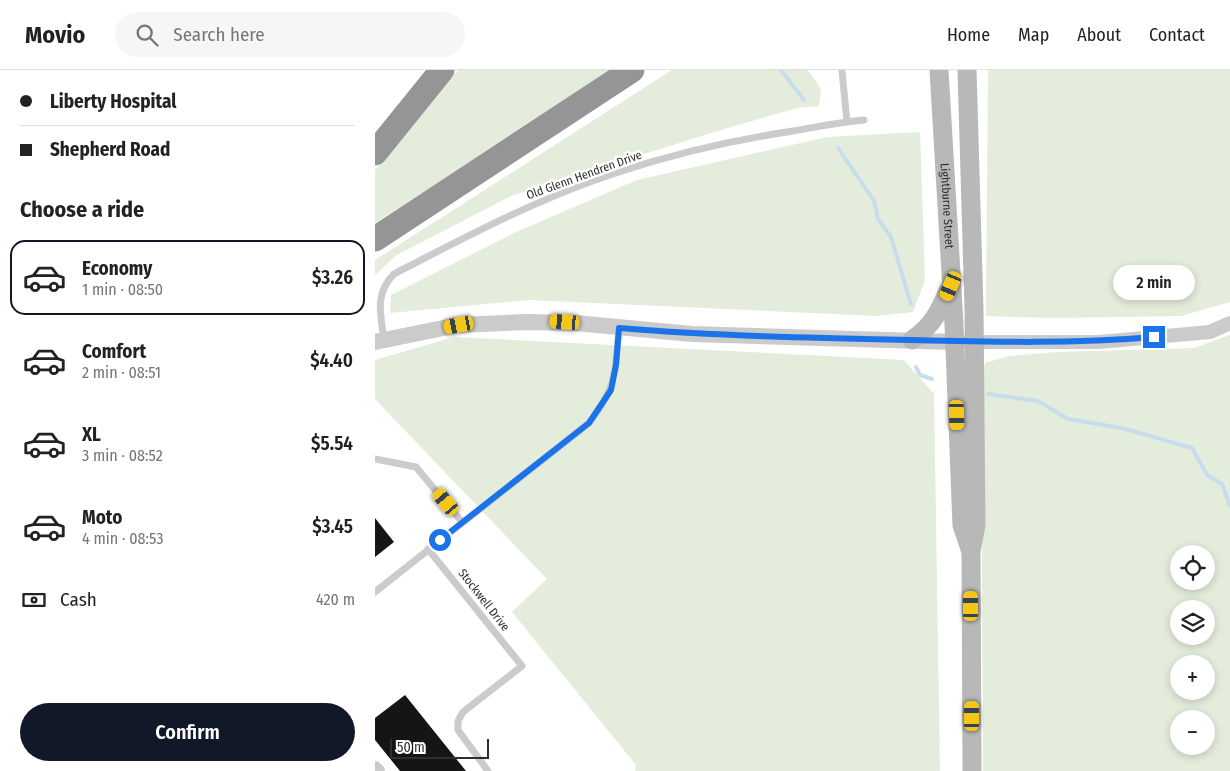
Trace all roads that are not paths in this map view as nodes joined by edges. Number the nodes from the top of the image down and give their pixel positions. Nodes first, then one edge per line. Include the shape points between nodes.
1 (443, 70) edge
2 (632, 70) edge
3 (843, 70) edge
4 (939, 70) edge
5 (967, 70) edge
6 (864, 120) dead end
7 (847, 122) junction
8 (375, 153) edge
9 (375, 240) edge
10 (951, 286) junction
11 (1230, 323) edge
12 (619, 328) junction
13 (380, 340) edge
14 (913, 340) junction
15 (955, 342) junction
16 (974, 342) junction
17 (375, 459) edge
18 (462, 522) junction
19 (428, 550) junction
20 (971, 551) junction
21 (375, 592) edge
22 (375, 768) edge
23 (377, 771) edge
24 (488, 771) edge
25 (973, 771) edge

1 - 8 highway
2 - 9 highway
3 - 7 lane
4 - 10 main road, Lightburne Street
5 - 16 main road, Lightburne Street
6 - 7 lane, Old Glenn Hendren Drive
7 - 13 lane, Old Glenn Hendren Drive via 757,136 618,172 470,234 386,281 379,294
10 - 14 main road via 940,312
10 - 15 main road, Lightburne Street
11 - 16 street via 1210,332 1099,342
12 - 13 street via 554,322 485,323
12 - 14 street via 776,338
12 - 18 lane via 611,390 589,423
14 - 15 street
15 - 16 street
15 - 20 main road, Lightburne Street via 962,525
16 - 20 main road, Lightburne Street via 976,525
17 - 18 lane via 416,467
18 - 19 lane
19 - 21 lane
19 - 24 lane, Stockwell Drive via 522,666 463,712 458,721 458,730
20 - 25 main road, Lightburne Street
22 - 23 street

